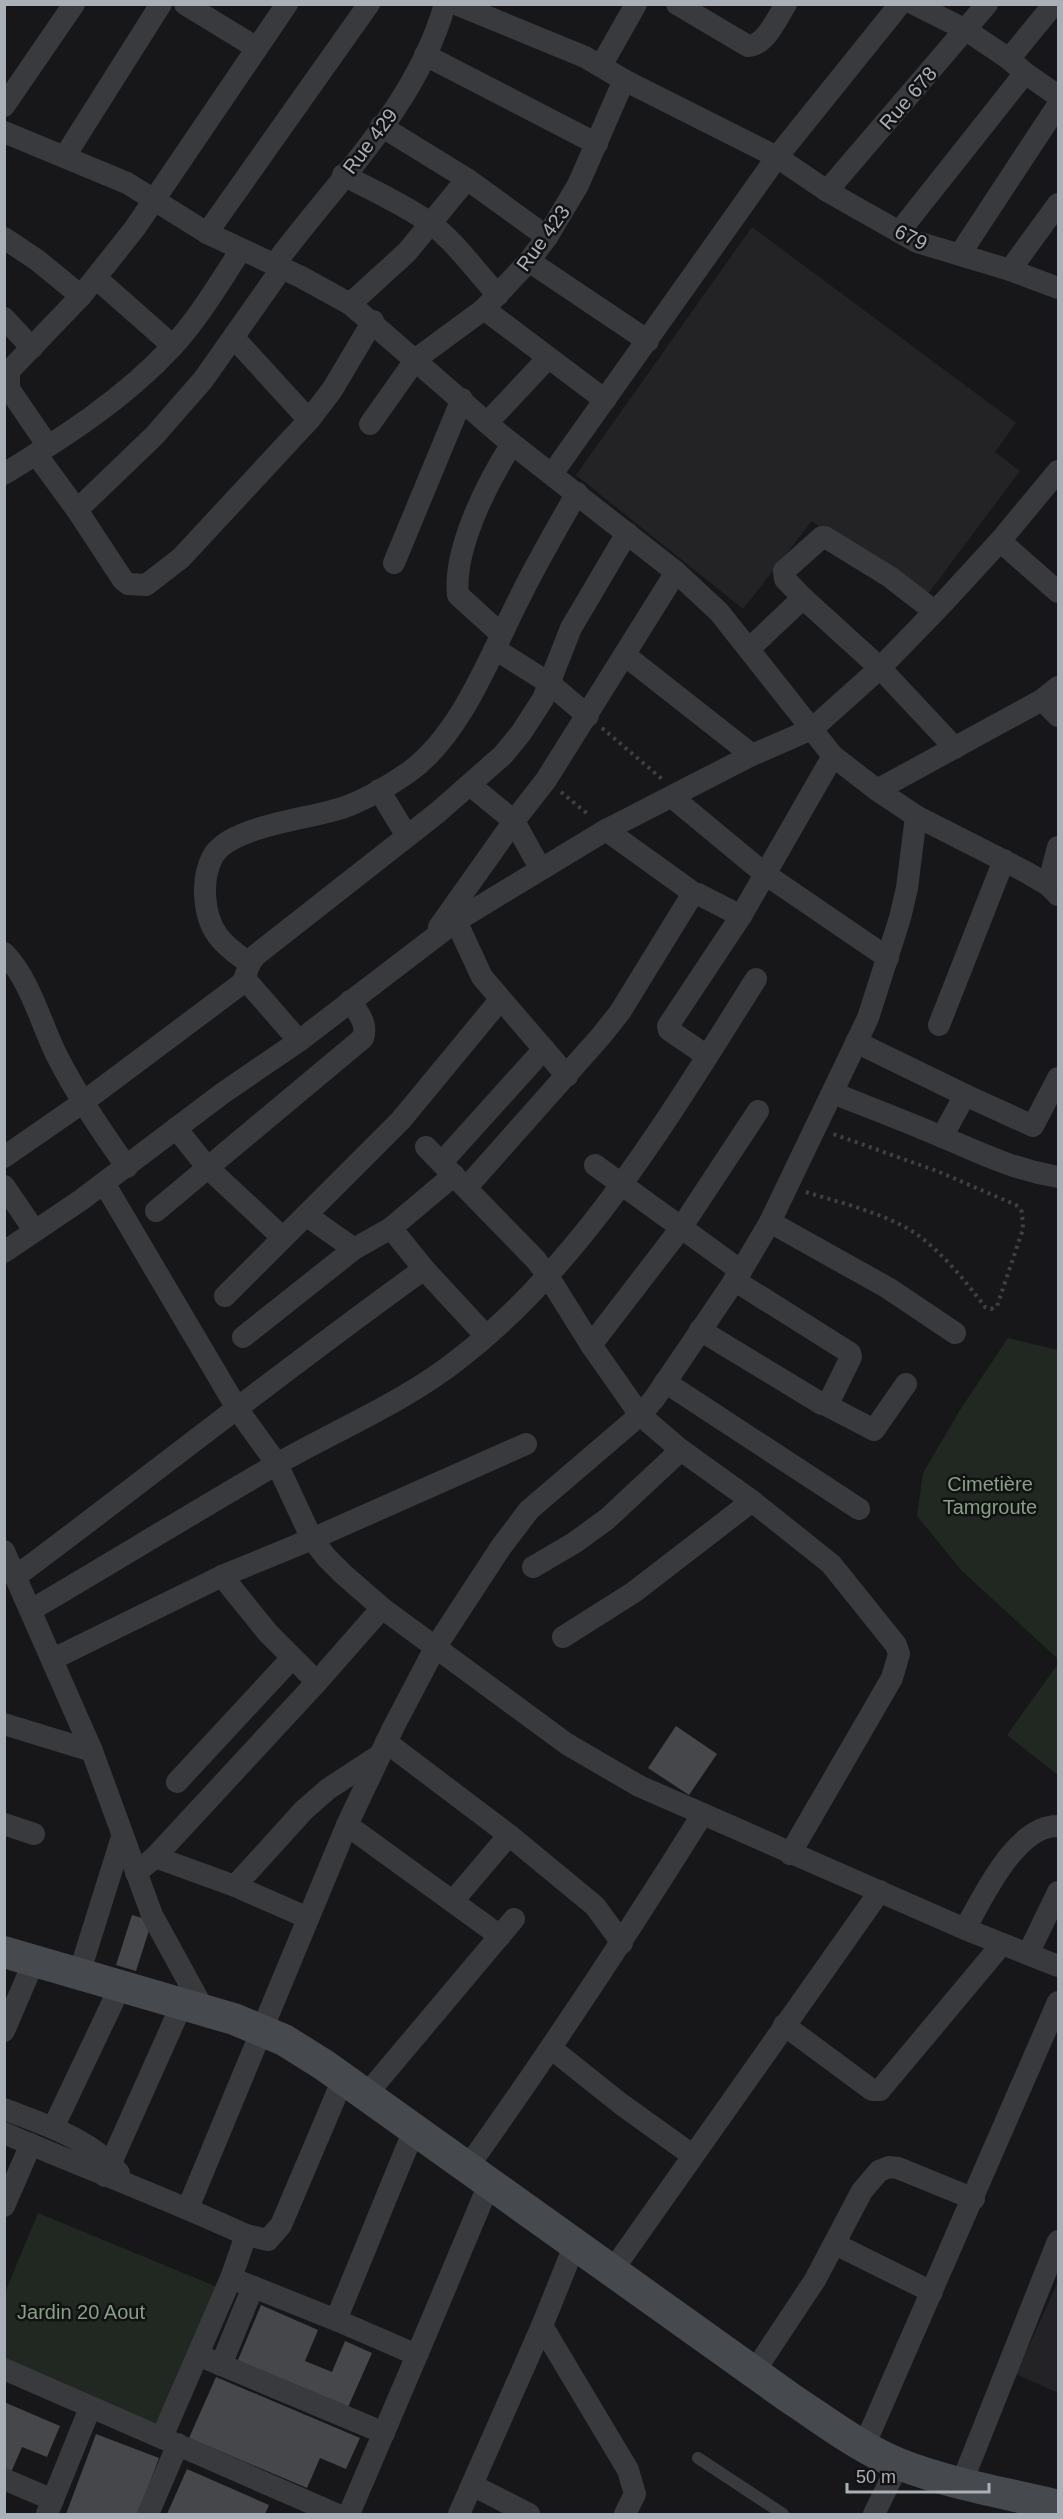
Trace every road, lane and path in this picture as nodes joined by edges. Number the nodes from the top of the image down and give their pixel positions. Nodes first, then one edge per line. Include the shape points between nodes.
1 (74, 4) edge
2 (161, 4) edge
3 (185, 4) edge
4 (287, 4) edge
5 (369, 4) edge
6 (445, 4) edge
7 (456, 4) edge
8 (636, 4) edge
9 (677, 4) edge
10 (786, 4) edge
11 (900, 4) edge
12 (914, 4) edge
13 (987, 4) edge
14 (1054, 4) edge
15 (501, 12) edge
16 (708, 13) edge
17 (966, 30) junction
18 (257, 48) junction
19 (425, 56) junction
20 (601, 66) junction
21 (1017, 66) junction
22 (624, 80) junction
23 (1059, 96) edge
24 (1059, 105) edge
25 (4, 106) edge
26 (381, 126) junction
27 (4, 132) edge
28 (597, 144) junction
29 (65, 156) junction
30 (777, 157) junction
31 (343, 175) junction
32 (467, 179) junction
33 (827, 191) junction
34 (154, 200) junction
35 (1059, 204) edge
36 (430, 224) junction
37 (899, 232) junction
38 (207, 233) junction
39 (548, 237) junction
40 (4, 238) edge
41 (241, 250) junction
42 (960, 254) junction
43 (529, 261) junction
44 (278, 266) junction
45 (1010, 270) junction
46 (96, 278) junction
47 (1059, 288) edge
48 (81, 296) junction
49 (491, 302) junction
50 (350, 304) junction
51 (4, 318) edge
52 (373, 321) junction
53 (234, 338) junction
54 (648, 340) junction
55 (173, 346) junction
56 (32, 348) junction
57 (548, 358) junction
58 (416, 359) junction
59 (462, 399) junction
60 (605, 400) junction
61 (309, 420) junction
62 (487, 423) junction
63 (370, 424) dead end
64 (512, 444) junction
65 (42, 450) junction
66 (1059, 471) edge
67 (4, 474) edge
68 (552, 474) junction
69 (577, 493) junction
70 (77, 510) junction
71 (627, 533) junction
72 (1000, 541) junction
73 (394, 563) dead end
74 (676, 572) junction
75 (1059, 592) edge
76 (803, 598) junction
77 (934, 611) junction
78 (498, 641) junction
79 (749, 649) junction
80 (626, 656) junction
81 (880, 668) junction
82 (549, 683) junction
83 (1050, 694) edge
84 (588, 716) junction
85 (1059, 716) edge
86 (812, 729) junction
87 (955, 748) junction
88 (752, 755) junction
89 (833, 756) junction
90 (546, 780) junction
91 (470, 785) junction
92 (379, 790) junction
93 (877, 790) junction
94 (675, 795) junction
95 (916, 816) junction
96 (514, 821) junction
97 (606, 830) junction
98 (407, 836) junction
99 (1004, 860) junction
100 (540, 868) junction
101 (1055, 871) edge
102 (765, 874) junction
103 (694, 894) junction
104 (741, 916) junction
105 (456, 921) junction
106 (431, 938) junction
107 (4, 953) edge
108 (888, 958) junction
109 (247, 971) junction
110 (756, 979) dead end
111 (500, 1000) junction
112 (350, 1001) junction
113 (939, 1025) dead end
114 (299, 1041) junction
115 (856, 1042) junction
116 (544, 1049) junction
117 (707, 1056) junction
118 (567, 1076) junction
119 (1059, 1078) edge
120 (832, 1093) junction
121 (965, 1095) junction
122 (82, 1103) junction
123 (758, 1111) dead end
124 (176, 1128) junction
125 (816, 1128) junction
126 (942, 1137) junction
127 (4, 1157) edge
128 (595, 1165) dead end
129 (127, 1167) junction
130 (207, 1167) junction
131 (447, 1168) junction
132 (1059, 1177) edge
133 (104, 1183) junction
134 (621, 1184) junction
135 (4, 1186) edge
136 (787, 1187) junction
137 (156, 1210) dead end
138 (306, 1215) junction
139 (770, 1222) junction
140 (391, 1228) junction
141 (681, 1228) junction
142 (34, 1230) junction
143 (283, 1238) junction
144 (354, 1249) junction
145 (4, 1252) edge
146 (424, 1269) junction
147 (549, 1276) junction
148 (737, 1276) junction
149 (225, 1296) dead end
150 (700, 1330) junction
151 (956, 1333) dead end
152 (486, 1336) junction
153 (243, 1337) dead end
154 (591, 1346) junction
155 (665, 1382) junction
156 (906, 1384) dead end
157 (826, 1405) junction
158 (238, 1410) junction
159 (640, 1415) junction
160 (526, 1444) dead end
161 (681, 1450) junction
162 (277, 1464) junction
163 (752, 1501) junction
164 (859, 1509) dead end
165 (312, 1539) junction
166 (4, 1551) edge
167 (533, 1567) dead end
168 (15, 1576) junction
169 (222, 1576) junction
170 (382, 1608) junction
171 (31, 1610) junction
172 (563, 1637) dead end
173 (435, 1648) junction
174 (292, 1658) junction
175 (53, 1659) junction
176 (317, 1682) junction
177 (4, 1724) edge
178 (383, 1749) junction
179 (93, 1751) junction
180 (177, 1782) dead end
181 (702, 1815) junction
182 (4, 1824) edge
183 (347, 1825) junction
184 (1059, 1826) edge
185 (34, 1834) dead end
186 (509, 1835) junction
187 (122, 1837) junction
188 (789, 1854) junction
189 (155, 1857) junction
190 (136, 1873) junction
191 (235, 1886) junction
192 (880, 1891) junction
193 (1059, 1892) edge
194 (453, 1901) junction
195 (308, 1918) junction
196 (965, 1929) junction
197 (622, 1943) junction
198 (1002, 1944) junction
199 (4, 1952) edge
200 (1028, 1954) junction
201 (34, 1961) junction
202 (1059, 1966) edge
203 (79, 1974) junction
204 (120, 1987) junction
205 (1059, 2002) edge
206 (193, 2007) junction
207 (784, 2025) junction
208 (263, 2030) junction
209 (4, 2031) edge
210 (552, 2049) junction
211 (355, 2087) junction
212 (4, 2109) edge
213 (53, 2128) junction
214 (414, 2130) junction
215 (4, 2133) edge
216 (31, 2144) junction
217 (692, 2155) junction
218 (114, 2173) junction
219 (478, 2176) junction
220 (974, 2199) junction
221 (4, 2206) edge
222 (188, 2208) junction
223 (246, 2235) junction
224 (1059, 2241) edge
225 (574, 2244) junction
226 (835, 2244) junction
227 (612, 2271) junction
228 (231, 2278) junction
229 (253, 2286) junction
230 (932, 2292) junction
231 (336, 2320) junction
232 (542, 2326) junction
233 (198, 2355) junction
234 (417, 2355) junction
235 (221, 2365) junction
236 (4, 2369) edge
237 (753, 2372) junction
238 (90, 2408) junction
239 (384, 2433) junction
240 (170, 2440) junction
241 (864, 2446) junction
242 (698, 2458) dead end
243 (899, 2463) junction
244 (4, 2479) edge
245 (962, 2482) junction
246 (472, 2485) junction
247 (290, 2505) edge
248 (1059, 2506) edge
249 (50, 2507) edge
250 (148, 2514) edge
251 (336, 2514) edge
252 (349, 2514) edge
253 (459, 2514) edge
254 (529, 2514) edge
255 (625, 2514) edge
256 (783, 2514) edge
257 (874, 2514) edge

1 - 25 street
2 - 29 street
3 - 18 street
4 - 18 street
5 - 38 street
6 - 19 street, Rue 429
7 - 15 street, 679
8 - 20 street
9 - 16 street
10 - 16 street via 753,46 742,44
11 - 30 street
12 - 17 street
13 - 17 street, Rue 678
14 - 21 street
15 - 20 street, 679
17 - 21 street
17 - 33 street, Rue 678
18 - 34 street
19 - 26 street, Rue 429
19 - 28 street
20 - 22 street, 679
21 - 23 street
21 - 37 street
22 - 28 street, Rue 423
22 - 30 street, 679
24 - 42 street
26 - 31 street, Rue 429
26 - 32 street
27 - 29 street
28 - 39 street, Rue 423
29 - 34 street via 127,183
30 - 33 street, 679
30 - 54 street
31 - 36 street
31 - 44 street, Rue 429
32 - 36 street
32 - 39 street
33 - 37 street, 679
34 - 38 street
34 - 46 street
35 - 45 street
36 - 49 street via 449,241
36 - 50 street via 399,260
37 - 42 street, 679 via 917,242
38 - 41 street
39 - 43 street, Rue 423
40 - 48 street
41 - 44 street
41 - 55 street
42 - 45 street, 679
43 - 49 street, Rue 423
43 - 54 street
44 - 50 street
44 - 53 street, Rue 429
45 - 47 street, 679
46 - 48 street
46 - 55 street
48 - 56 street
49 - 57 street
49 - 58 street, Rue 423
50 - 52 street
51 - 56 street
52 - 58 street
52 - 61 street via 332,390
53 - 61 street
53 - 70 street, Rue 429 via 153,436
54 - 60 street
55 - 65 street via 126,390
56 - 65 street via 9,371 8,384
57 - 60 street
57 - 62 street
58 - 59 street
58 - 63 street, Rue 423
59 - 62 street
59 - 73 street
60 - 68 street
61 - 70 street via 181,558 146,585 123,580
62 - 64 street
64 - 68 street
64 - 78 street via 477,510 457,580 458,595
65 - 67 street
65 - 70 street
66 - 72 street
68 - 69 street
69 - 71 street
69 - 78 street
71 - 74 street
71 - 82 street via 571,628
72 - 75 street
72 - 77 street
74 - 79 street via 719,612
74 - 80 street
76 - 77 street via 785,579 784,571 825,537 890,577
76 - 79 street
76 - 81 street
77 - 81 street
78 - 82 street
78 - 92 street via 470,698 438,742 410,771
79 - 86 street
80 - 84 street
80 - 88 street
81 - 86 street
81 - 87 street
82 - 84 street
82 - 91 street via 522,733
83 - 85 street
83 - 87 street
84 - 90 street
84 - 94 path
86 - 88 street
86 - 89 street
87 - 93 street
88 - 94 street
89 - 93 street
89 - 102 street
90 - 96 street
90 - 97 path
91 - 96 street
91 - 98 street
92 - 98 street
92 - 109 street via 345,808 239,836 217,850 207,873 205,896 209,917 219,939
93 - 95 street
94 - 97 street
94 - 102 street
95 - 99 street
95 - 108 street via 907,888
96 - 100 street
96 - 106 street
97 - 100 street
97 - 103 street
98 - 109 street
99 - 101 street
99 - 113 street
100 - 105 street
102 - 104 street
102 - 108 street
103 - 104 street
103 - 118 street via 620,1012
104 - 117 street via 668,1026
105 - 106 street
105 - 111 street via 482,976
106 - 112 street
107 - 122 street via 25,982
108 - 115 street
109 - 114 street
109 - 122 street via 192,1023
110 - 117 street
111 - 116 street
111 - 138 street via 400,1120
112 - 114 street
112 - 130 street via 364,1023 363,1038
114 - 124 street
115 - 120 street
115 - 121 street
116 - 118 street
116 - 131 street
117 - 134 street
118 - 131 street
119 - 121 street via 1033,1126
120 - 125 street
120 - 126 street
121 - 126 street
122 - 127 street
122 - 129 street
123 - 141 street
124 - 129 street
124 - 130 street
125 - 136 street
125 - 136 path via 1016,1204 1022,1212 1023,1229 997,1305 985,1307 922,1237 903,1226
126 - 132 street via 993,1161
128 - 134 street
129 - 133 street
130 - 137 street
130 - 143 street
131 - 140 street
131 - 147 street
133 - 142 street
133 - 158 street
134 - 141 street
134 - 147 street
135 - 142 street
136 - 139 street
138 - 143 street
138 - 144 street
139 - 148 street
139 - 151 street via 888,1288
140 - 144 street
140 - 146 street
141 - 148 street
141 - 154 street
142 - 145 street
143 - 149 street
144 - 153 street
146 - 152 street
146 - 158 street
147 - 152 street
147 - 154 street
148 - 150 street
148 - 157 street via 850,1353
150 - 155 street
150 - 157 street
152 - 162 street via 410,1392
154 - 159 street
155 - 159 street
155 - 164 street
156 - 157 street via 874,1430
158 - 162 street
158 - 168 street
159 - 161 street
159 - 173 street via 529,1510
160 - 165 street
161 - 163 street
161 - 167 street via 607,1519
162 - 165 street
162 - 171 street
163 - 172 street via 634,1592
163 - 188 street via 831,1564 891,1636 899,1654 892,1678
165 - 169 street
165 - 170 street via 335,1566
166 - 168 street
168 - 171 street
169 - 174 street
169 - 175 street
170 - 173 street
170 - 176 street
171 - 175 street
173 - 178 street
173 - 181 street via 567,1744 639,1786
174 - 176 street
174 - 180 street
175 - 179 street
176 - 189 street
177 - 179 street
178 - 183 street
178 - 186 street
178 - 191 street via 304,1810
179 - 187 street
181 - 188 street
181 - 197 street
182 - 185 street
183 - 194 street
183 - 195 street
184 - 196 street via 1038,1833 1005,1858
186 - 194 street
186 - 197 street via 595,1906
187 - 190 street
187 - 203 street
188 - 192 street
189 - 190 street
189 - 191 street
190 - 206 street
191 - 195 street
192 - 196 street
192 - 207 street
193 - 200 street
194 - 211 street via 507,1928
195 - 208 street
196 - 198 street
197 - 210 street
198 - 200 street
198 - 207 street via 880,2090 872,2090
199 - 201 street
200 - 202 street
201 - 203 street
201 - 209 street
203 - 204 street
204 - 206 street
204 - 213 street
205 - 220 street
206 - 208 street
206 - 218 street
207 - 217 street
208 - 211 street
208 - 222 street
210 - 217 street
210 - 219 street
211 - 214 street
211 - 223 street via 281,2225 268,2240
212 - 213 street
213 - 218 street via 85,2144
214 - 219 street
214 - 231 street
215 - 216 street
216 - 218 street
216 - 221 street
217 - 227 street
218 - 222 street
219 - 225 street
219 - 234 street
220 - 226 street via 889,2167 879,2171 862,2191
220 - 230 street
222 - 223 street
223 - 228 street
224 - 245 street
225 - 227 street
225 - 232 street
226 - 230 street
226 - 237 street
227 - 237 street
228 - 229 street
228 - 233 street
229 - 231 street
229 - 235 street
230 - 241 street
231 - 234 street
232 - 246 street
232 - 255 street via 628,2470 635,2494
233 - 235 street
233 - 240 street
234 - 239 street
235 - 239 street
236 - 238 street
237 - 241 street
238 - 240 street
238 - 249 street
239 - 252 street
240 - 247 street
240 - 250 street
241 - 243 street
242 - 256 lane
243 - 245 street
243 - 257 street
244 - 249 street
245 - 248 street
246 - 253 street
246 - 254 street
247 - 251 street

